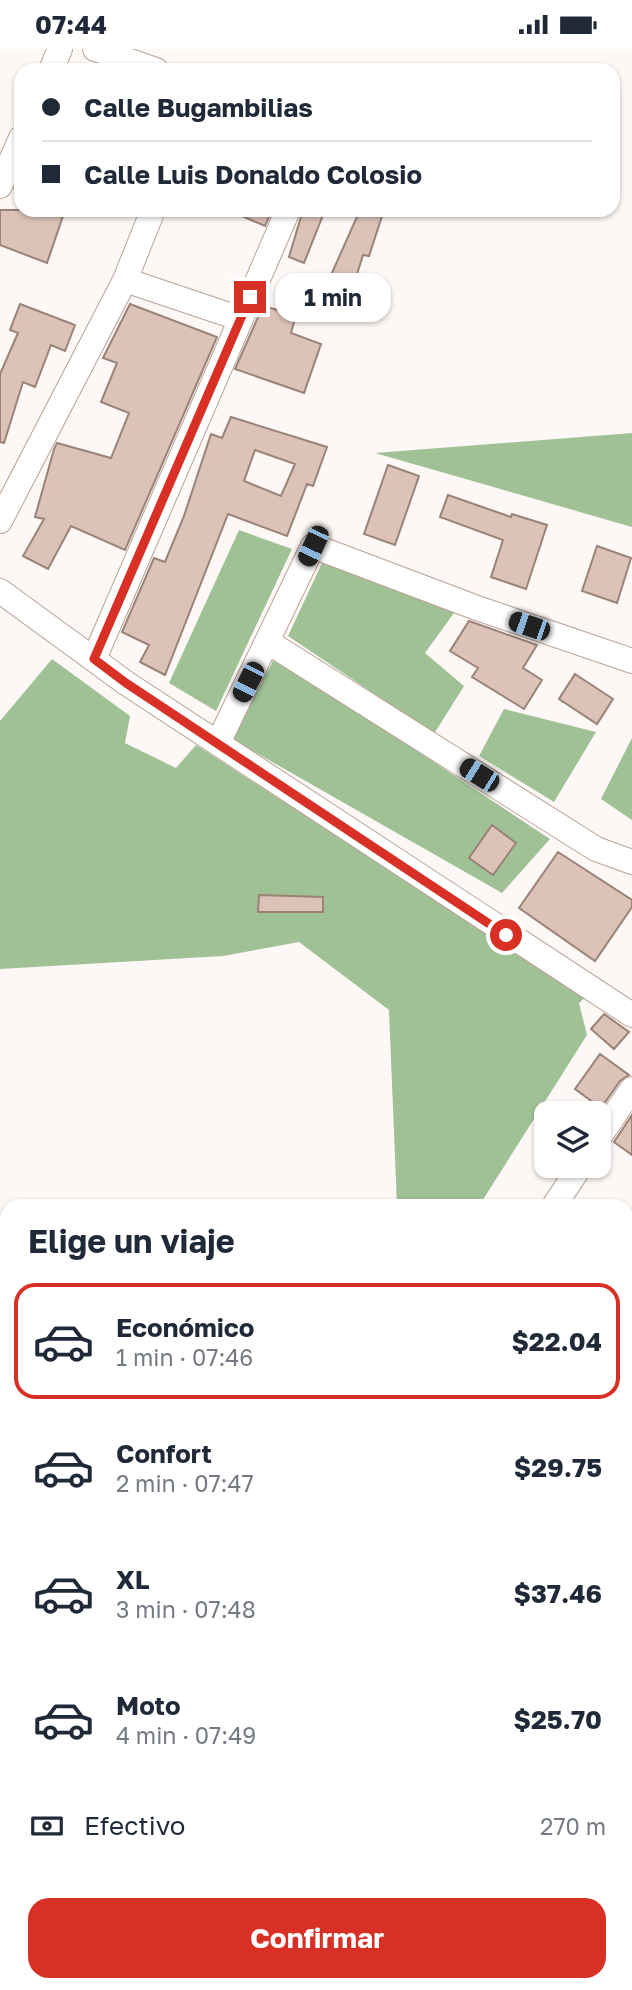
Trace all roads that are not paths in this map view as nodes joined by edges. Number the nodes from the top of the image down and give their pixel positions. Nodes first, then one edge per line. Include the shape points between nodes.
1 (95, 49) edge
2 (136, 63) edge
3 (14, 154) edge
4 (0, 186) edge
5 (150, 217) edge
6 (285, 217) edge
7 (125, 280) junction
8 (241, 319) junction
9 (0, 521) edge
10 (0, 591) edge
11 (268, 642) junction
12 (94, 659) junction
13 (632, 661) edge
14 (218, 743) junction
15 (632, 862) edge
16 (632, 1015) edge
17 (632, 1089) edge
18 (611, 1120) edge
19 (572, 1178) edge
20 (559, 1199) edge

1 - 2 street
3 - 4 street
5 - 7 street
6 - 8 street
7 - 8 street
7 - 9 street
8 - 12 street
10 - 12 street
11 - 13 street via 313,546
11 - 14 street
11 - 15 street via 596,849
12 - 14 street
14 - 16 street
17 - 18 street
19 - 20 street

